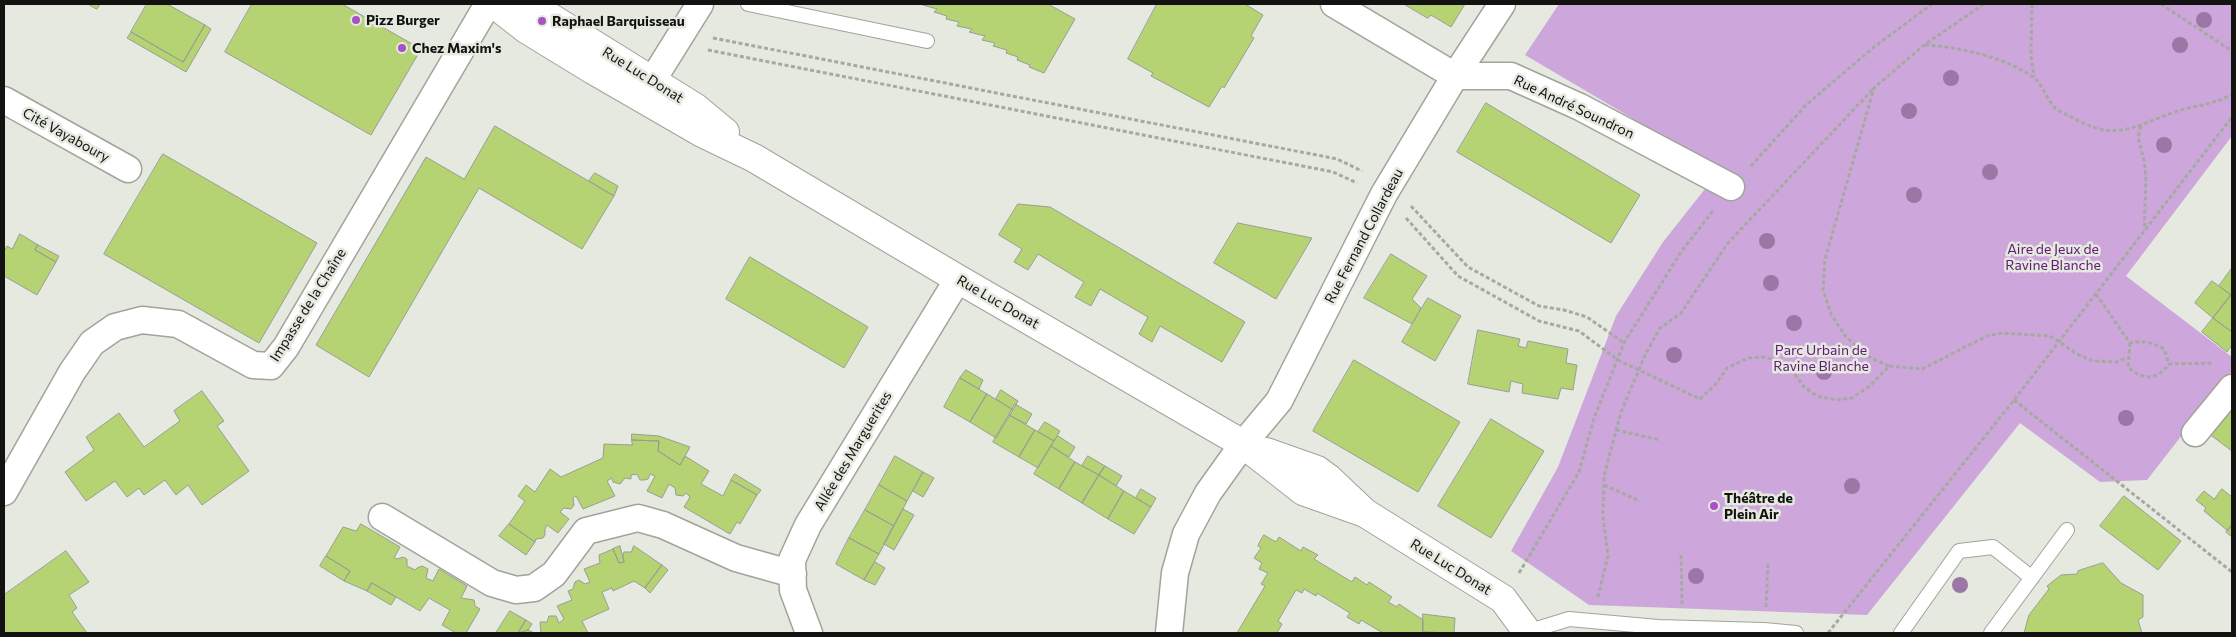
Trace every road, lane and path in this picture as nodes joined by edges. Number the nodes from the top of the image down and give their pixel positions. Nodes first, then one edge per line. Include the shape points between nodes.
1 (488, 4) edge
2 (494, 4) edge
3 (523, 4) edge
4 (700, 4) edge
5 (748, 4) edge
6 (1334, 4) edge
7 (1502, 4) edge
8 (1932, 4) edge
9 (1984, 4) edge
10 (2032, 4) edge
11 (2160, 4) edge
12 (679, 38) junction
13 (927, 41) dead end
14 (1924, 45) junction
15 (706, 50) dead end
16 (2232, 51) edge
17 (1455, 76) junction
18 (2035, 78) junction
19 (1874, 88) junction
20 (647, 89) junction
21 (2232, 94) edge
22 (4, 100) edge
23 (2232, 117) edge
24 (2142, 126) junction
25 (128, 169) dead end
26 (1731, 187) junction
27 (1387, 189) junction
28 (2145, 230) junction
29 (958, 279) junction
30 (2096, 294) junction
31 (2060, 341) junction
32 (1624, 343) junction
33 (2130, 343) junction
34 (2127, 358) junction
35 (1618, 360) junction
36 (2214, 363) dead end
37 (2168, 364) junction
38 (1889, 366) junction
39 (1638, 370) junction
40 (2232, 388) edge
41 (2014, 400) junction
42 (1616, 430) junction
43 (2195, 433) dead end
44 (1660, 440) dead end
45 (1243, 444) junction
46 (1604, 485) junction
47 (4, 492) edge
48 (1640, 501) dead end
49 (382, 517) dead end
50 (2067, 530) dead end
51 (1681, 555) dead end
52 (1768, 562) dead end
53 (2232, 572) edge
54 (793, 574) junction
55 (2032, 578) junction
56 (1503, 599) junction
57 (1593, 622) junction
58 (1682, 628) junction
59 (1658, 630) edge
60 (1764, 630) junction
61 (809, 633) edge
62 (1169, 633) edge
63 (1527, 633) edge
64 (1796, 633) edge
65 (1828, 633) edge
66 (1901, 633) edge
67 (1991, 633) edge

1 - 47 street, Impasse de la Chaîne via 286,347 270,366 253,365 178,324 142,320 115,327 92,344 72,372
2 - 20 street via 526,29
3 - 20 street, Rue Luc Donat via 537,9
4 - 12 street
5 - 13 lane
6 - 17 street
7 - 17 street, Rue Fernand Collardeau
8 - 26 path via 1874,46 1806,105
9 - 14 path
10 - 18 path via 2031,55
11 - 16 path
12 - 20 street
12 - 27 path via 701,35 1337,159
14 - 18 path via 1949,46 1980,53
14 - 19 path
15 - 27 path via 1333,172
17 - 26 street, Rue André Soundron via 1511,76 1580,107
17 - 27 street, Rue Fernand Collardeau
18 - 24 path via 2056,109 2088,126 2114,132
19 - 38 path via 1825,259 1823,290 1831,314 1846,337 1870,358
19 - 39 path via 1728,243 1681,313 1660,328
20 - 29 street, Rue Luc Donat via 702,133 754,158
21 - 24 path via 2219,102 2176,112
22 - 25 street, Cité Vayaboury
23 - 28 path
24 - 28 path via 2137,136 2147,185 2143,205
26 - 32 path via 1681,252
27 - 32 path via 1468,267 1539,306 1587,317
27 - 35 path via 1458,276 1539,321 1579,331
27 - 45 street, Rue Fernand Collardeau via 1280,401
28 - 30 path
29 - 45 street, Rue Luc Donat
29 - 54 street, Allée des Marguerites via 808,525 792,560
30 - 31 path
30 - 33 path
31 - 34 path via 2093,361 2117,362
31 - 38 path via 2050,336 2002,333 1987,336 1922,369
31 - 41 path
32 - 35 path
33 - 34 path
33 - 37 path via 2142,340 2155,343 2164,349
34 - 37 path via 2128,367 2145,378 2157,376
35 - 39 path
35 - 56 path via 1594,418 1579,472
36 - 37 path
38 - 39 path via 1852,398 1836,400 1817,396 1780,361 1764,357 1748,358 1726,368 1700,399
39 - 42 path
40 - 43 street
41 - 53 path
41 - 65 path
42 - 44 path
42 - 46 path
45 - 56 street, Rue Luc Donat via 1303,490 1365,513
45 - 62 street, Rue Fernand Collardeau via 1208,493 1186,534 1175,573
46 - 48 path
46 - 57 path via 1603,517 1608,556
49 - 54 street via 492,583 516,590 534,588 554,574 586,531 638,518 663,525 736,558
50 - 55 lane
51 - 58 path
52 - 60 path
54 - 61 street, Allée des Marguerites via 793,590
55 - 66 lane via 1993,547 1958,551
55 - 67 lane
56 - 63 street, Rue Luc Donat
57 - 59 lane
57 - 63 lane via 1569,619
58 - 59 lane
58 - 60 lane
60 - 64 lane

